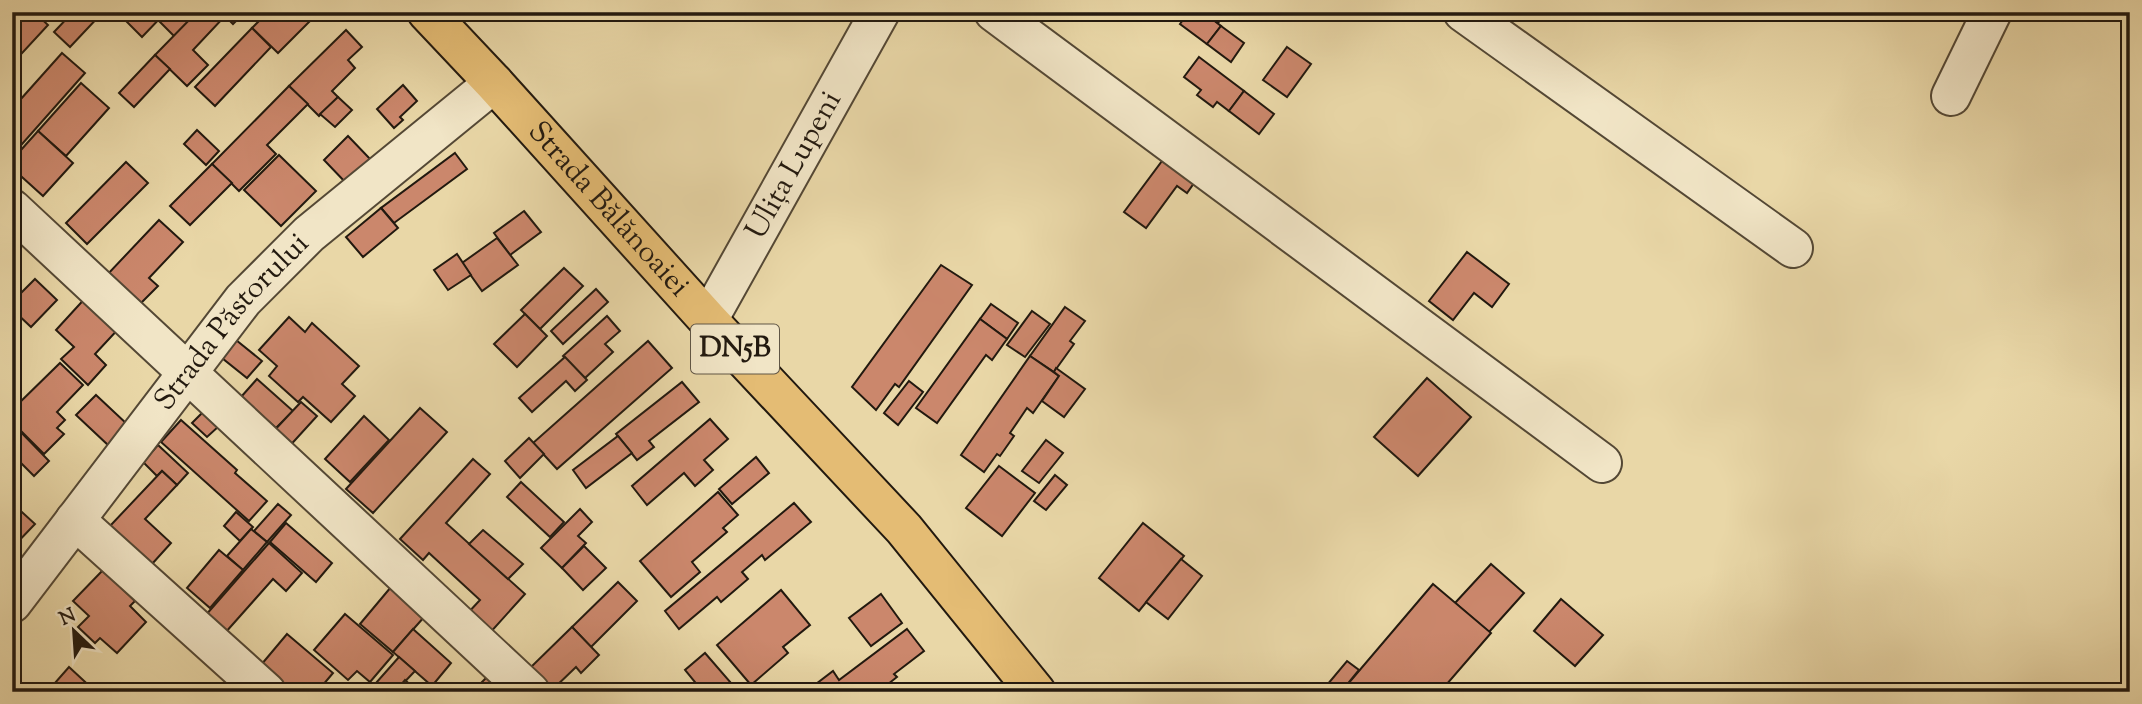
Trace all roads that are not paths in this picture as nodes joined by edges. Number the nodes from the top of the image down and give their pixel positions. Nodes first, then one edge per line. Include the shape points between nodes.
1 (427, 12) edge
2 (880, 12) edge
3 (994, 12) edge
4 (1463, 12) edge
5 (1992, 12) edge
6 (494, 83) junction
7 (1951, 96) dead end
8 (12, 209) edge
9 (1793, 248) dead end
10 (708, 320) junction
11 (186, 372) junction
12 (1602, 463) dead end
13 (75, 520) junction
14 (12, 603) edge
15 (266, 692) edge
16 (530, 692) edge
17 (1036, 692) edge

1 - 6 main road, Strada Bălănoaiei / DN5B
2 - 10 street, Ulița Lupeni
3 - 12 street
4 - 9 street
5 - 7 street
6 - 10 main road, Strada Bălănoaiei / DN5B
6 - 11 street, Strada Păstorului via 309,234 243,300
8 - 11 street
10 - 17 main road, Strada Bălănoaiei / DN5B via 904,529
11 - 13 street, Strada Păstorului
11 - 16 street
13 - 14 street, Strada Păstorului
13 - 15 street

